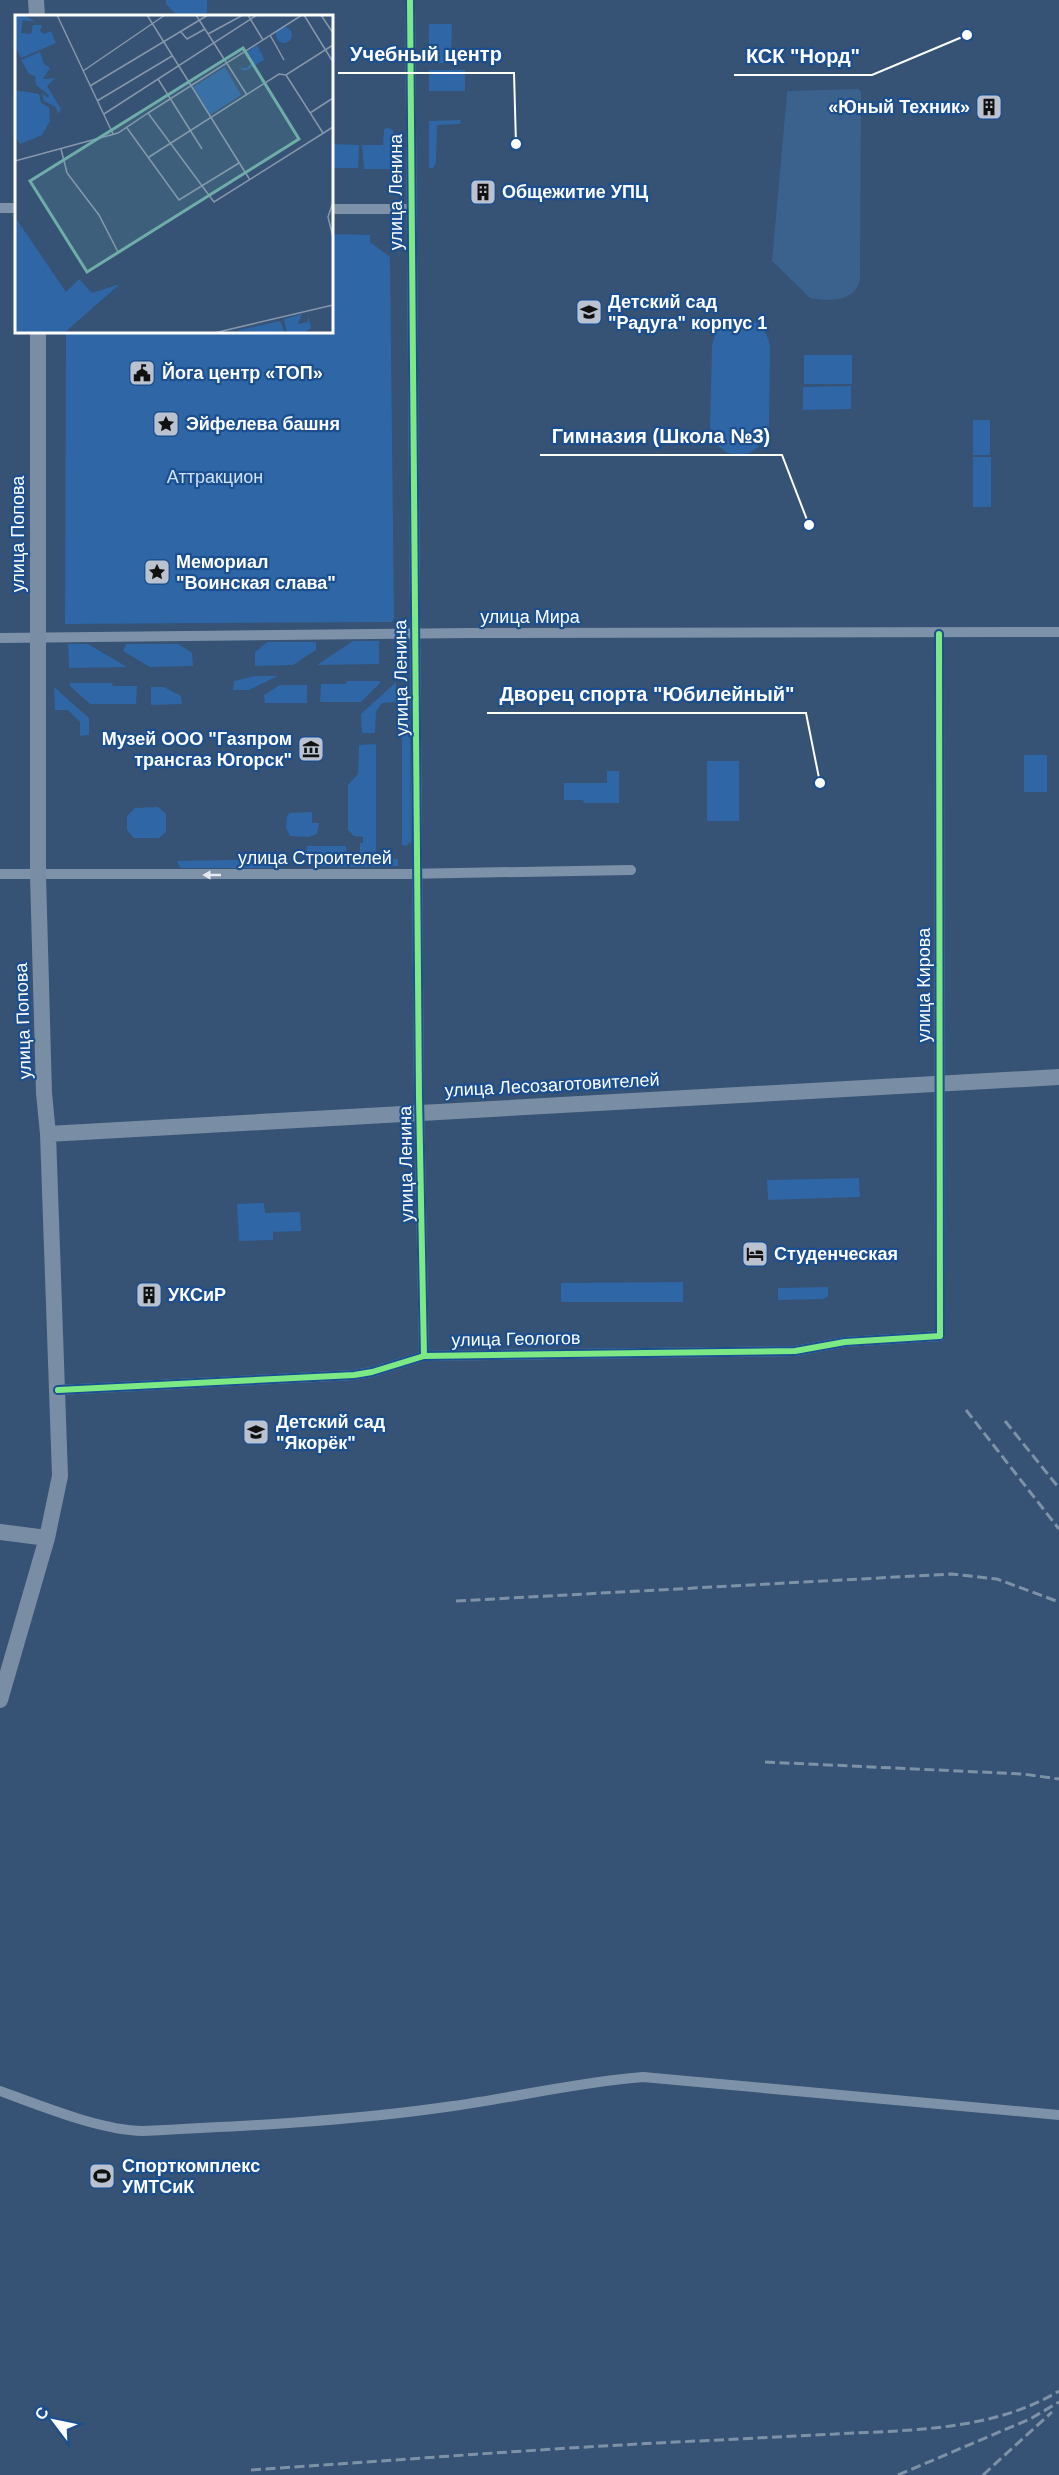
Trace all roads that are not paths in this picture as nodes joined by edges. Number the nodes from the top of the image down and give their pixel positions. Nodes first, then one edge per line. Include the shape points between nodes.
1 (36, 0) edge
2 (410, 0) edge
3 (37, 15) edge
4 (333, 209) edge
5 (411, 209) junction
6 (38, 333) edge
7 (1059, 632) edge
8 (416, 634) junction
9 (939, 634) junction
10 (0, 638) edge
11 (37, 638) junction
12 (631, 870) dead end
13 (0, 874) edge
14 (418, 874) junction
15 (38, 875) junction
16 (1059, 1077) edge
17 (939, 1083) junction
18 (420, 1112) junction
19 (48, 1134) junction
20 (940, 1335) joint
21 (424, 1356) junction
22 (58, 1390) junction
23 (0, 1532) edge
24 (47, 1539) junction
25 (0, 1700) edge
26 (0, 2091) edge
27 (1059, 2115) edge

1 - 3 main road
2 - 5 street, улица Ленина
4 - 5 street
5 - 8 street, улица Ленина
6 - 11 main road, улица Попова
7 - 9 street, улица Мира
8 - 9 street, улица Мира
8 - 11 street, улица Мира
8 - 14 street, улица Ленина
9 - 17 street, улица Кирова
10 - 11 street, улица Мира
11 - 15 main road, улица Попова
12 - 14 street, улица Строителей
13 - 15 street, улица Строителей
14 -> 15 street, улица Строителей
14 - 18 street, улица Ленина
15 - 19 main road, улица Попова
16 - 17 main road, улица Лесозаготовителей
17 - 18 main road, улица Лесозаготовителей
17 - 20 street, улица Кирова
18 - 19 main road, улица Лесозаготовителей
18 - 21 street, улица Ленина
19 - 22 main road, улица Попова
20 - 21 street, улица Геологов via 845,1342 795,1351
21 - 22 street, улица Геологов via 354,1376
22 - 24 main road, улица Попова via 60,1476
23 - 24 main road
24 - 25 main road, улица Попова
26 - 27 street via 129,2131 361,2117 643,2078

